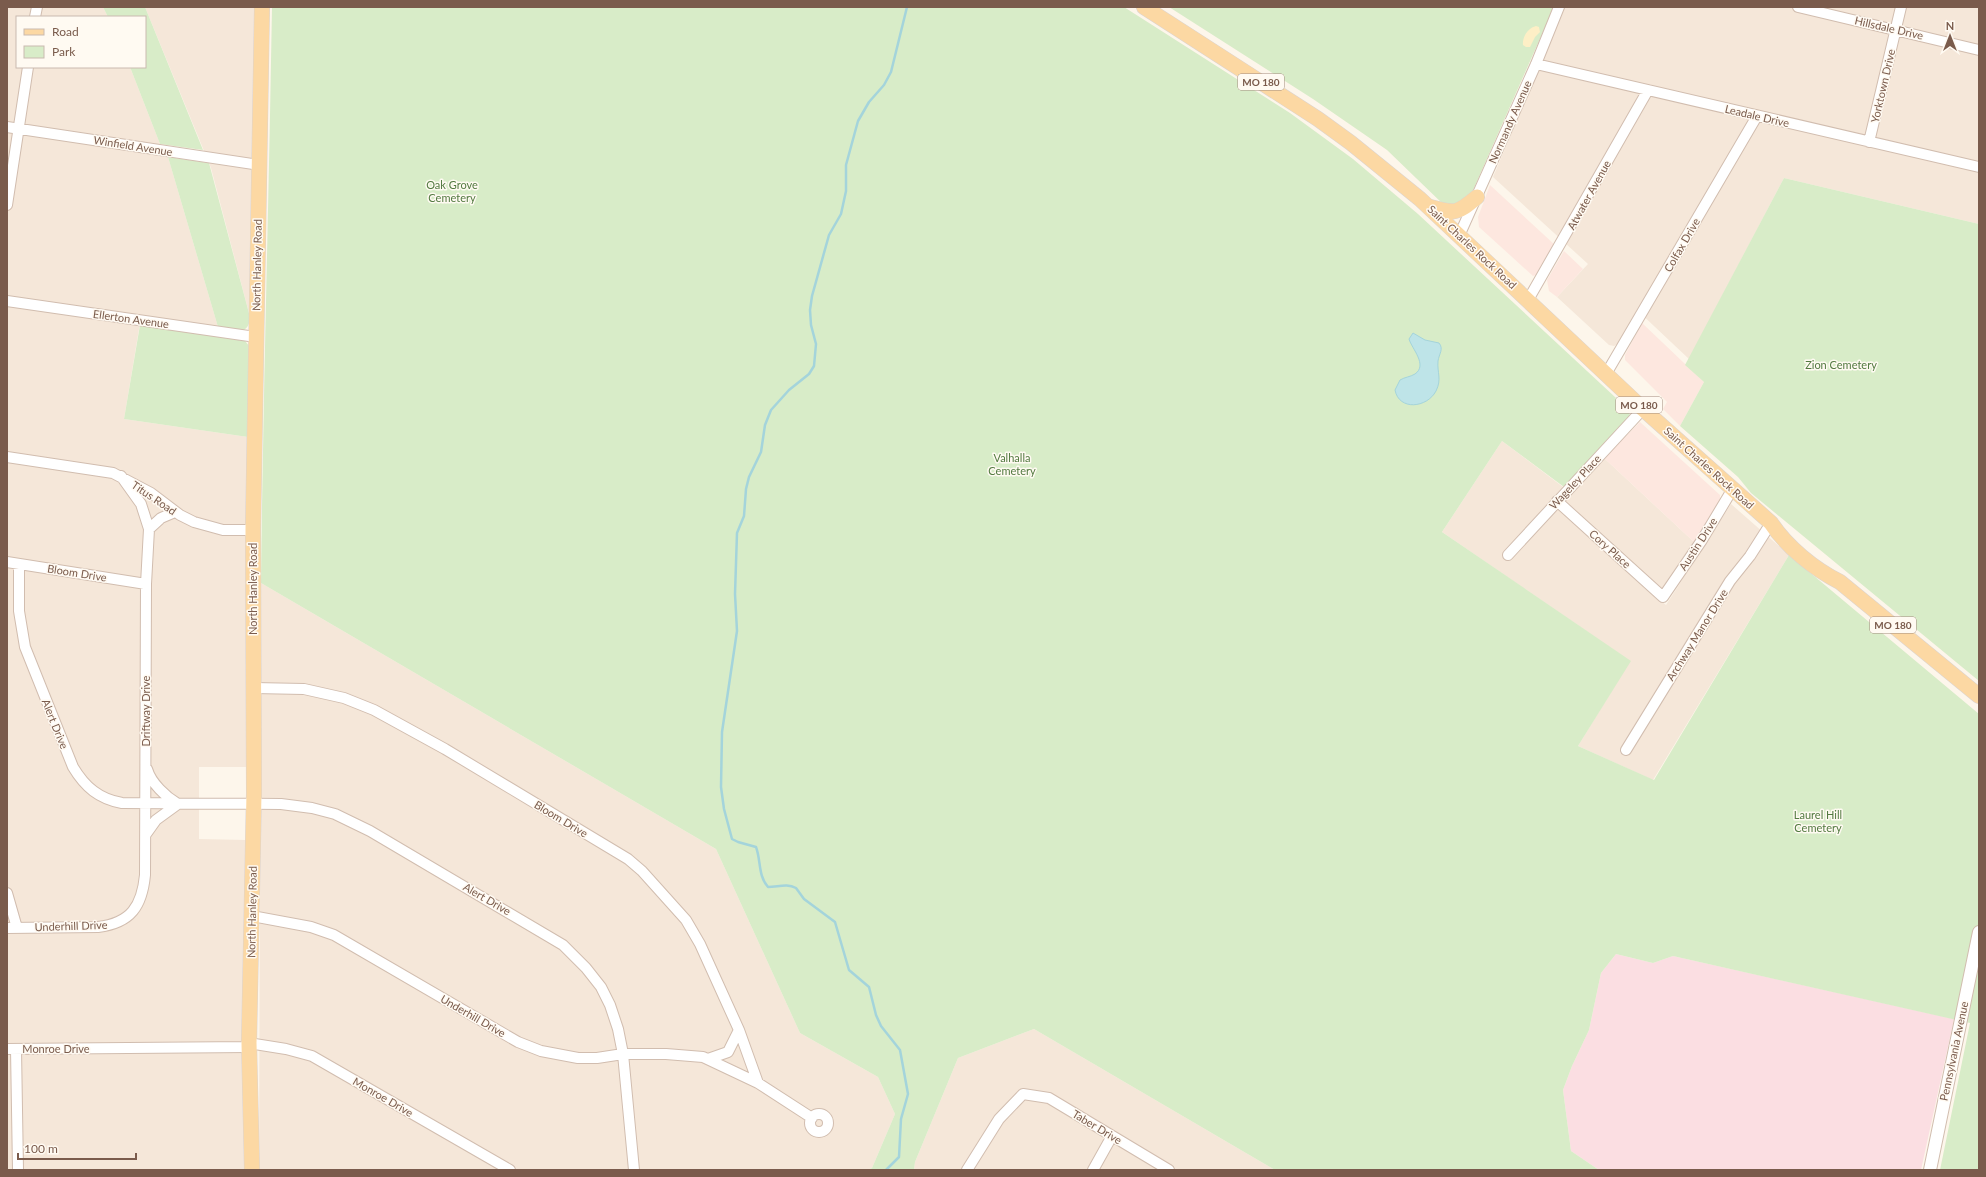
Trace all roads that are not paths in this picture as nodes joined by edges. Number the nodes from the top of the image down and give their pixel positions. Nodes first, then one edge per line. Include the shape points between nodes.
1 (262, 7) edge
2 (1144, 7) edge
3 (1559, 7) edge
4 (1798, 7) edge
5 (1901, 7) edge
6 (1896, 30) junction
7 (1979, 50) edge
8 (1536, 64) junction
9 (28, 68) edge
10 (1648, 90) junction
11 (1757, 116) junction
12 (7, 127) edge
13 (19, 129) junction
14 (1869, 142) junction
15 (259, 165) junction
16 (1979, 167) edge
17 (1477, 197) junction
18 (7, 205) edge
19 (1427, 206) junction
20 (1459, 236) junction
21 (7, 300) edge
22 (1528, 300) junction
23 (256, 337) junction
24 (1606, 374) junction
25 (1643, 409) junction
26 (7, 457) edge
27 (121, 476) junction
28 (1732, 490) junction
29 (1557, 501) junction
30 (175, 512) junction
31 (1771, 523) junction
32 (149, 529) junction
33 (253, 530) junction
34 (1508, 555) dead end
35 (7, 562) edge
36 (19, 564) junction
37 (146, 584) junction
38 (1663, 597) joint
39 (254, 688) junction
40 (1979, 696) edge
41 (1626, 750) dead end
42 (146, 763) junction
43 (146, 804) junction
44 (178, 804) junction
45 (253, 804) junction
46 (146, 834) junction
47 (143, 892) joint
48 (7, 893) edge
49 (252, 916) junction
50 (12, 928) edge
51 (1979, 932) edge
52 (739, 1030) junction
53 (249, 1045) junction
54 (12, 1049) edge
55 (623, 1054) junction
56 (708, 1059) junction
57 (758, 1083) junction
58 (812, 1118) dead end
59 (1112, 1136) junction
60 (18, 1170) edge
61 (252, 1170) edge
62 (510, 1170) edge
63 (634, 1170) edge
64 (967, 1170) edge
65 (1093, 1170) edge
66 (1169, 1170) edge
67 (1930, 1170) edge

1 - 15 main road, North Hanley Road
2 - 19 main road, Saint Charles Rock Road / MO 180 via 1323,123
3 - 8 street, Normandy Avenue
4 - 6 street, Hillsdale Drive
5 - 6 street, Yorktown Drive
6 - 7 street, Hillsdale Drive
6 - 14 street, Yorktown Drive
8 - 10 street, Leadale Drive
8 - 17 street, Normandy Avenue
9 - 13 street
10 - 11 street, Leadale Drive
10 - 22 street, Atwater Avenue
11 - 14 street, Leadale Drive
11 - 24 street, Colfax Drive
12 - 13 street, Winfield Avenue
13 - 15 street, Winfield Avenue
13 - 18 street
14 - 16 street, Leadale Drive
15 - 23 main road, North Hanley Road
17 - 19 main road via 1462,210 1450,212
17 - 20 street, Normandy Avenue
19 - 20 main road, Saint Charles Rock Road / MO 180
20 - 22 main road, Saint Charles Rock Road / MO 180
21 - 23 street, Ellerton Avenue
22 - 24 main road, Saint Charles Rock Road / MO 180
23 - 33 main road, North Hanley Road
24 - 25 main road, Saint Charles Rock Road / MO 180
25 - 28 main road, Saint Charles Rock Road / MO 180
25 - 29 street, Wageley Place
26 - 27 street, Titus Road
27 - 30 street, Titus Road via 151,492
27 - 32 street, Driftway Drive via 141,504
28 - 31 main road, Saint Charles Rock Road / MO 180
28 - 38 street, Austin Drive
29 - 34 street, Wageley Place
29 - 38 street, Cory Place
30 - 32 street via 161,518
30 - 33 street, Titus Road via 211,528
31 - 40 main road, Saint Charles Rock Road / MO 180 via 1786,529 1819,556 1829,565 1840,582
31 - 41 street, Archway Manor Drive via 1730,581
32 - 37 street, Driftway Drive
33 - 39 main road, North Hanley Road
35 - 36 street, Bloom Drive
36 - 37 street, Bloom Drive
36 - 43 street, Alert Drive via 19,611 25,648 73,767 87,786 106,799
37 - 42 street, Driftway Drive
39 - 45 main road, North Hanley Road
39 - 52 street, Bloom Drive via 304,689 344,698 374,710 628,859 686,920
42 - 43 street, Driftway Drive
42 - 44 street via 148,773 155,783
43 - 44 street, Alert Drive
43 - 46 street, Driftway Drive
44 - 45 street, Alert Drive
44 - 46 street via 156,820
45 - 49 main road, North Hanley Road
45 - 55 street, Alert Drive via 299,806 335,814 356,823 563,945 601,987 618,1029
46 - 47 street, Driftway Drive via 146,875
47 - 50 street, Underhill Drive via 131,913 125,919 111,925
48 - 50 street
49 - 53 main road, North Hanley Road
49 - 55 street, Underhill Drive via 311,927 334,935 518,1042 541,1052 578,1058
51 - 67 street, Pennsylvania Avenue
52 - 56 street, Underhill Drive via 728,1052
52 - 57 street, Bloom Drive
53 - 54 street, Monroe Drive
53 - 61 main road, North Hanley Road
53 - 62 street, Monroe Drive via 286,1049 312,1056
54 - 60 street
55 - 56 street, Underhill Drive via 666,1054
55 - 63 street, Alert Drive
56 - 57 street, Underhill Drive
57 - 58 street, Underhill Drive
59 - 64 street, Taber Drive via 1049,1098 1023,1094 999,1119
59 - 65 street
59 - 66 street, Taber Drive

